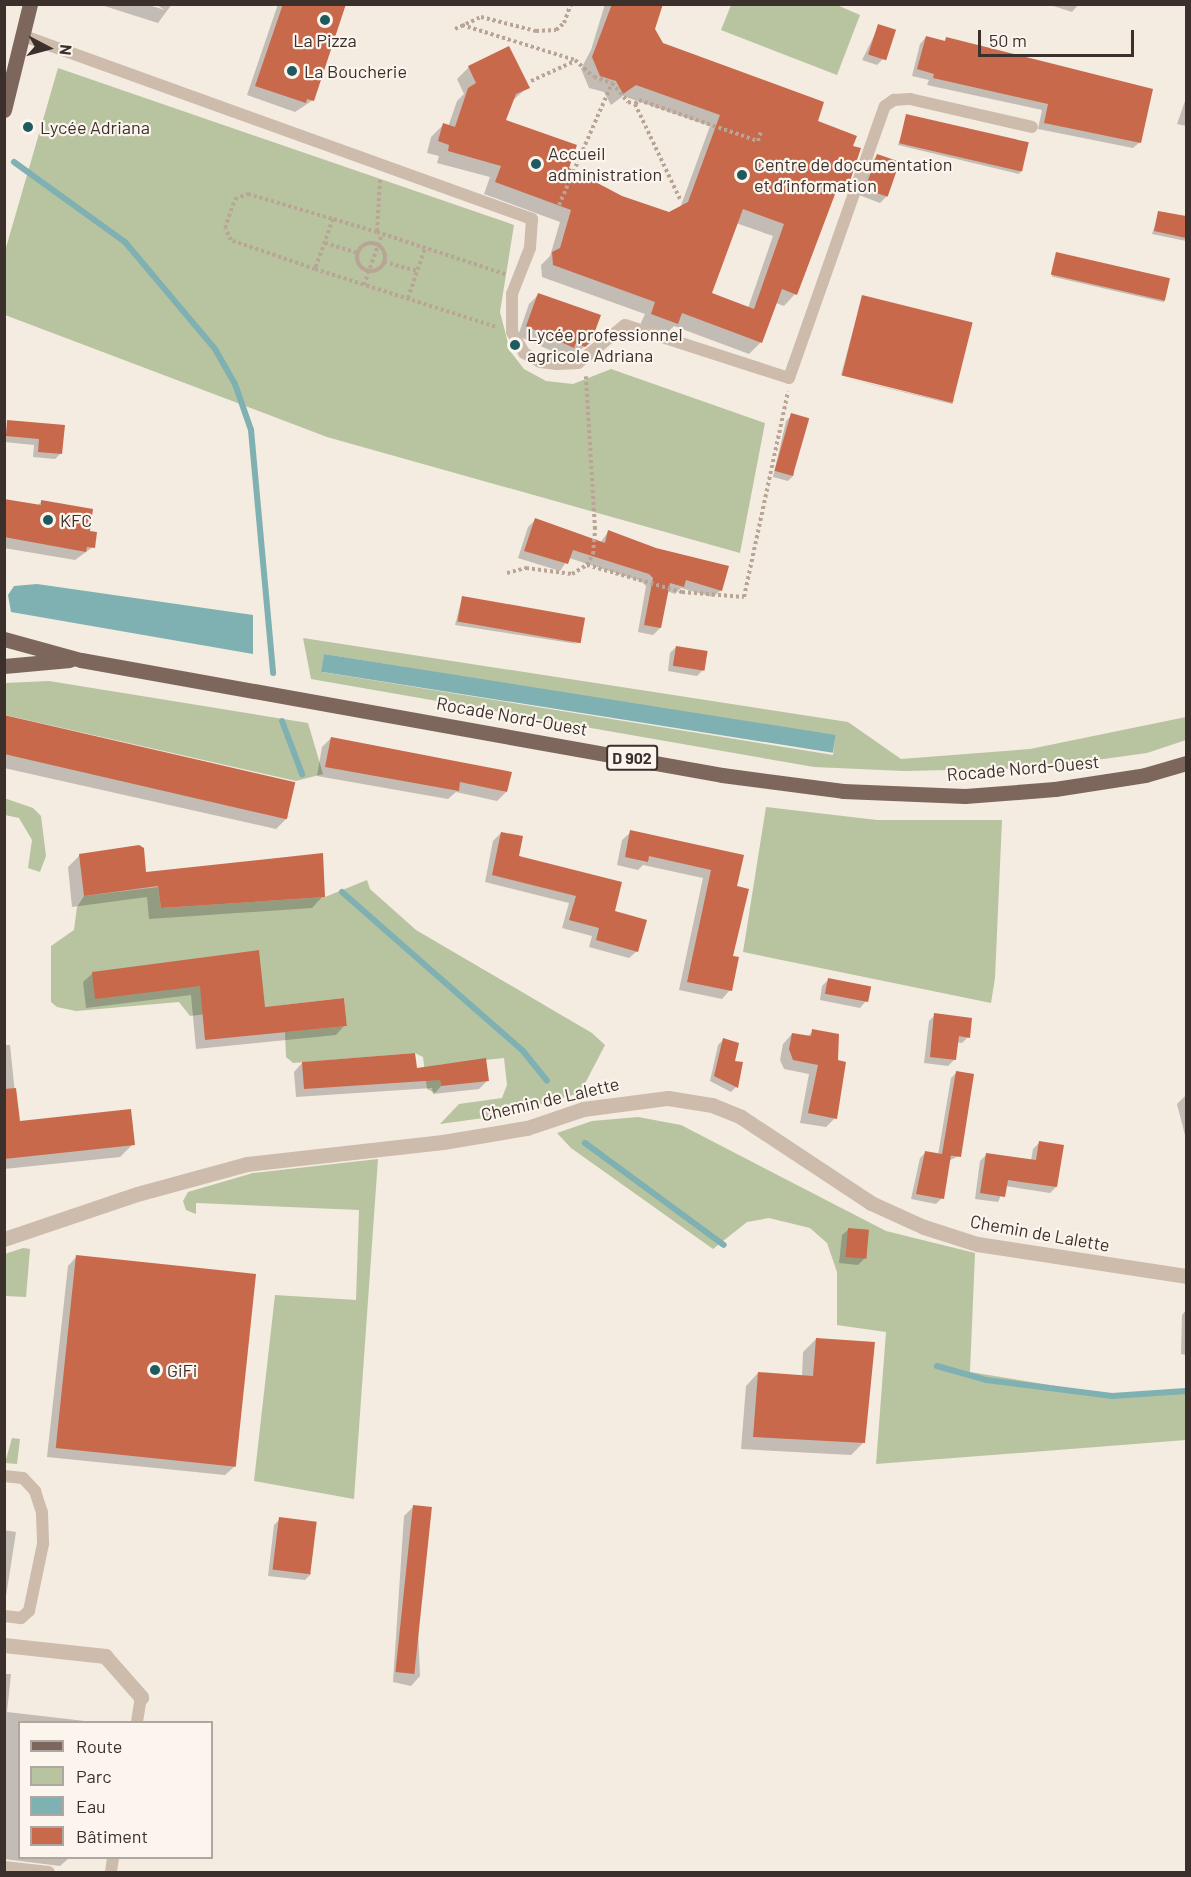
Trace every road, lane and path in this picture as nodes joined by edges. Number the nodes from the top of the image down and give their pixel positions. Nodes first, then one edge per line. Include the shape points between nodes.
1 (30, 4) edge
2 (571, 4) edge
3 (462, 25) junction
4 (455, 29) dead end
5 (24, 36) junction
6 (575, 60) junction
7 (531, 81) dead end
8 (612, 83) junction
9 (636, 104) junction
10 (4, 110) edge
11 (1032, 127) dead end
12 (761, 132) dead end
13 (374, 162) junction
14 (680, 199) dead end
15 (559, 205) dead end
16 (333, 219) junction
17 (380, 233) junction
18 (325, 243) junction
19 (378, 244) junction
20 (425, 248) junction
21 (357, 253) junction
22 (384, 262) junction
23 (315, 269) junction
24 (417, 271) junction
25 (369, 272) junction
26 (518, 279) junction
27 (363, 285) junction
28 (408, 299) junction
29 (512, 332) junction
30 (583, 360) junction
31 (789, 378) junction
32 (587, 565) junction
33 (507, 573) dead end
34 (4, 639) edge
35 (81, 660) junction
36 (4, 666) edge
37 (1186, 763) edge
38 (4, 1239) edge
39 (1186, 1276) edge
40 (4, 1476) edge
41 (4, 1616) edge
42 (4, 1645) edge
43 (141, 1697) joint
44 (137, 1721) edge
45 (4, 1867) edge
46 (49, 1872) edge

1 - 5 main road
2 - 3 path via 564,23 556,30 536,31 481,17
3 - 4 path
3 - 6 path
5 - 10 main road
5 - 13 lane
6 - 7 path
6 - 8 path via 594,77
8 - 9 path via 628,102
8 - 15 path
9 - 12 path via 639,100 758,141
9 - 14 path
11 - 31 lane via 910,99 894,100 885,106
13 - 17 path via 381,198
13 - 26 lane via 532,219 530,248
16 - 17 path
16 - 18 path
16 - 23 path via 249,194 236,199 232,208 225,228 231,240
17 - 19 path
17 - 20 path
18 - 21 path
18 - 23 path
19 - 21 path via 364,243
19 - 22 path via 384,251
19 - 25 path
20 - 24 path
20 - 26 path
21 - 25 path via 357,263
22 - 24 path
22 - 25 path via 379,269
23 - 27 path
24 - 28 path
25 - 27 path
26 - 29 lane via 512,294
27 - 28 path
28 - 29 path
29 - 30 lane via 524,353 540,362
30 - 31 lane via 625,326
30 - 32 path via 595,529 593,554
31 - 32 path via 744,597 682,592
32 - 33 path via 572,574 526,568
34 - 35 main road, Rocade Nord-Ouest / D 902
35 - 36 main road, Rocade Nord-Ouest / D 902
35 - 37 main road, Rocade Nord-Ouest / D 902 via 722,775 843,792 976,795 1145,775
38 - 39 street, Chemin de Lalette via 137,1194 247,1164 442,1142 527,1128 584,1109 668,1098 712,1105 741,1117 871,1203 924,1227 977,1244
40 - 41 lane via 23,1478 35,1491 42,1514 43,1544 29,1611 21,1618
42 - 43 street via 105,1656
43 - 44 lane
45 - 46 lane

